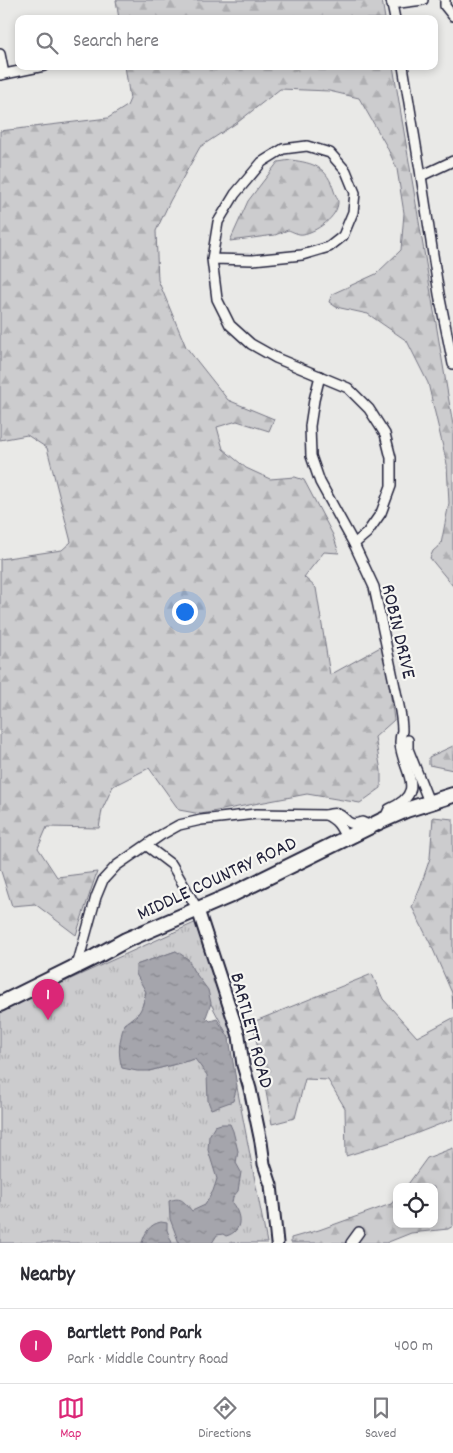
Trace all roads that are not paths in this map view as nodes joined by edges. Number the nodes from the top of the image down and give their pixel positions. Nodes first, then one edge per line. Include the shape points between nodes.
1 (423, 0) edge
2 (445, 0) edge
3 (392, 2) edge
4 (394, 15) edge
5 (453, 16) edge
6 (0, 54) edge
7 (23, 70) edge
8 (404, 70) edge
9 (2, 74) edge
10 (453, 161) edge
11 (421, 176) junction
12 (212, 259) junction
13 (450, 334) edge
14 (453, 364) edge
15 (320, 376) junction
16 (354, 544) junction
17 (402, 728) junction
18 (453, 795) edge
19 (429, 802) junction
20 (326, 815) junction
21 (378, 823) junction
22 (346, 838) junction
23 (147, 846) junction
24 (198, 910) junction
25 (77, 966) junction
26 (0, 1004) edge
27 (359, 1232) dead end
28 (277, 1243) edge
29 (351, 1243) edge

1 - 3 street
2 - 5 street via 445,6
3 - 4 street
6 - 9 street
7 - 9 street
8 - 11 street
10 - 11 street
11 - 13 street via 439,294
12 - 12 street via 273,258 302,255 328,247 343,236 353,212 355,193 346,171 330,153 307,146 283,149 262,162 218,222
12 - 15 street via 217,299 230,326 251,344 276,358
13 - 14 street
15 - 16 street, ROBIN DRIVE via 310,426 311,456 320,482
15 - 16 street via 348,388 369,408 385,434 390,458 392,486 381,513 367,533
16 - 17 street, ROBIN DRIVE via 374,587
17 - 19 street, ROBIN DRIVE via 414,753
17 - 21 street, ROBIN DRIVE via 400,742 411,781 410,789 402,803 389,809
18 - 19 main road, MIDDLE COUNTRY ROAD
19 - 21 main road, MIDDLE COUNTRY ROAD
20 - 21 street via 342,815 355,825
20 - 22 street via 334,819
20 - 23 street via 256,814 201,820 179,825
21 - 22 main road, MIDDLE COUNTRY ROAD
22 - 24 main road, MIDDLE COUNTRY ROAD
23 - 24 street, BARTLETT ROAD via 172,865
23 - 25 street via 116,866 104,880 96,897
24 - 25 main road, MIDDLE COUNTRY ROAD via 143,932
24 - 28 street, BARTLETT ROAD via 238,1036 271,1185
25 - 26 main road, MIDDLE COUNTRY ROAD
27 - 29 street

